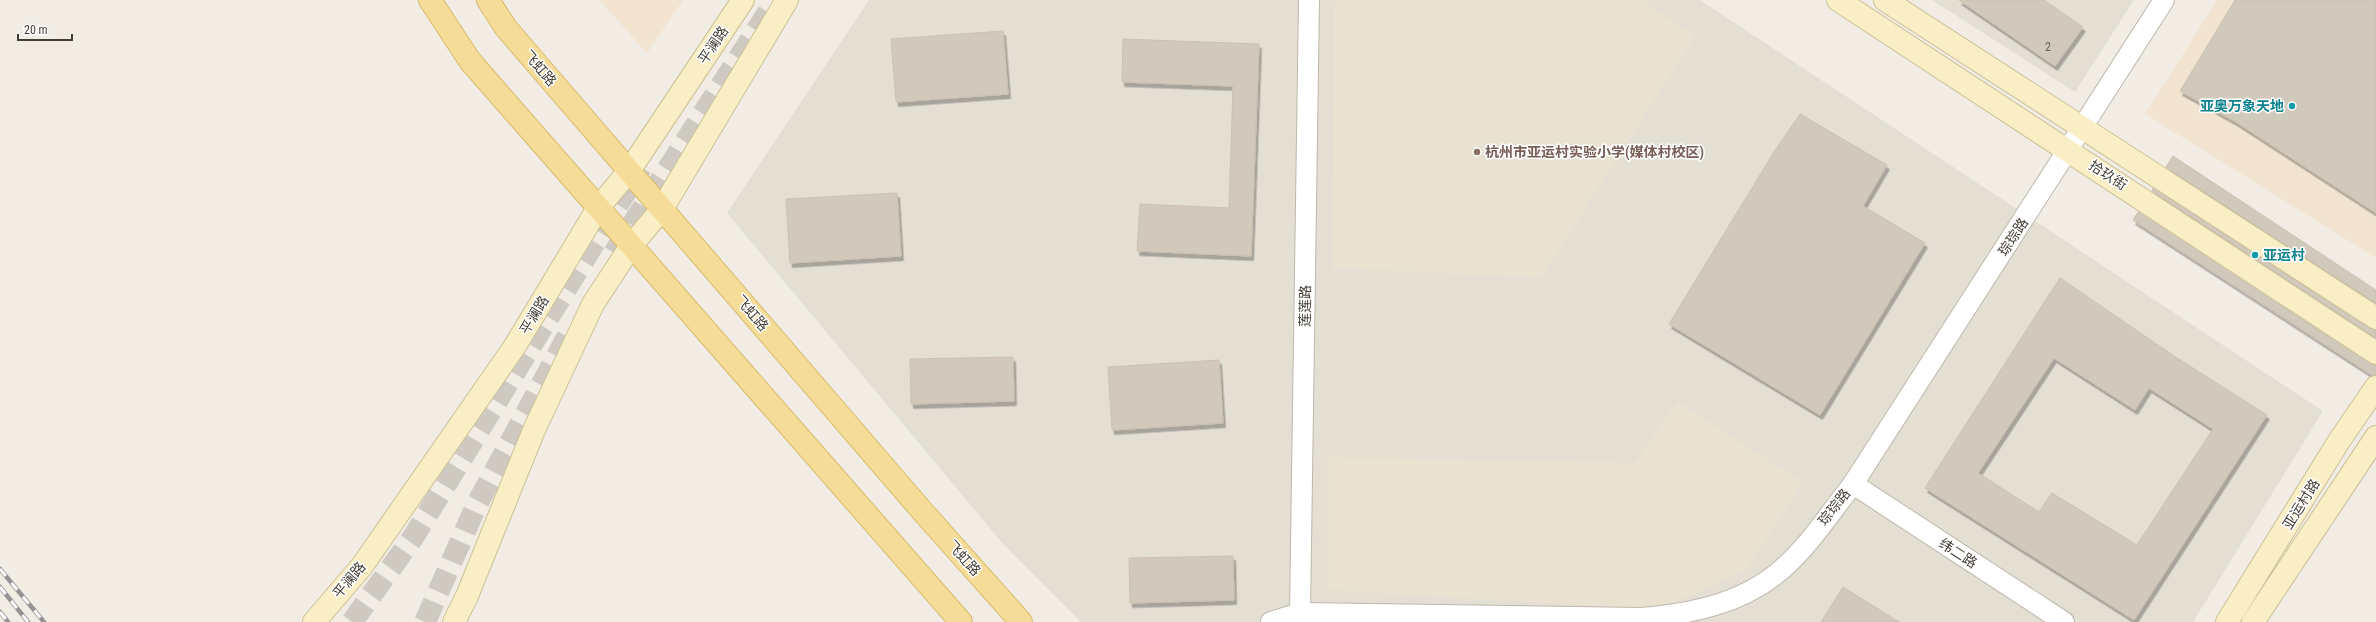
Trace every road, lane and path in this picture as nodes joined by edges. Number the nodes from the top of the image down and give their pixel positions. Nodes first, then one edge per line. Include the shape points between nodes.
1 (430, 0) edge
2 (488, 0) edge
3 (743, 0) edge
4 (787, 0) edge
5 (1308, 0) edge
6 (1838, 0) edge
7 (1885, 0) edge
8 (2164, 0) edge
9 (2083, 129) junction
10 (2069, 150) junction
11 (629, 171) junction
12 (598, 208) junction
13 (662, 209) junction
14 (631, 246) junction
15 (2376, 318) edge
16 (2376, 353) edge
17 (2376, 387) edge
18 (2376, 437) edge
19 (1853, 484) junction
20 (1300, 613) junction
21 (314, 622) edge
22 (454, 622) edge
23 (961, 622) edge
24 (1021, 622) edge
25 (1271, 622) edge
26 (2064, 622) edge
27 (2227, 622) edge
28 (2253, 622) edge

1 - 12 main road via 470,61
2 - 11 main road, 飞虹路 via 506,28
3 - 11 main road, 平澜路
4 - 13 main road
5 - 20 street, 莲莲路
6 - 10 main road, 拾玖街
7 - 9 main road, 拾玖街
8 - 9 street, 琮琮路
9 - 10 street, 琮琮路
9 - 15 main road, 拾玖街
10 - 16 main road, 拾玖街
10 - 19 street, 琮琮路
11 - 12 main road, 平澜路
11 - 13 main road, 飞虹路
12 - 14 main road
12 - 21 main road, 平澜路 via 515,346 362,566
13 - 14 main road
13 - 24 main road, 飞虹路
14 - 22 main road via 589,311 534,430
14 - 23 main road
17 - 27 main road, 亚运村路
18 - 28 main road, 亚运村路
19 - 20 street, 琮琮路 via 1800,552 1780,571 1729,601 1697,611 1640,618
19 - 26 street, 纬二路
20 - 25 street, 琮琮路

